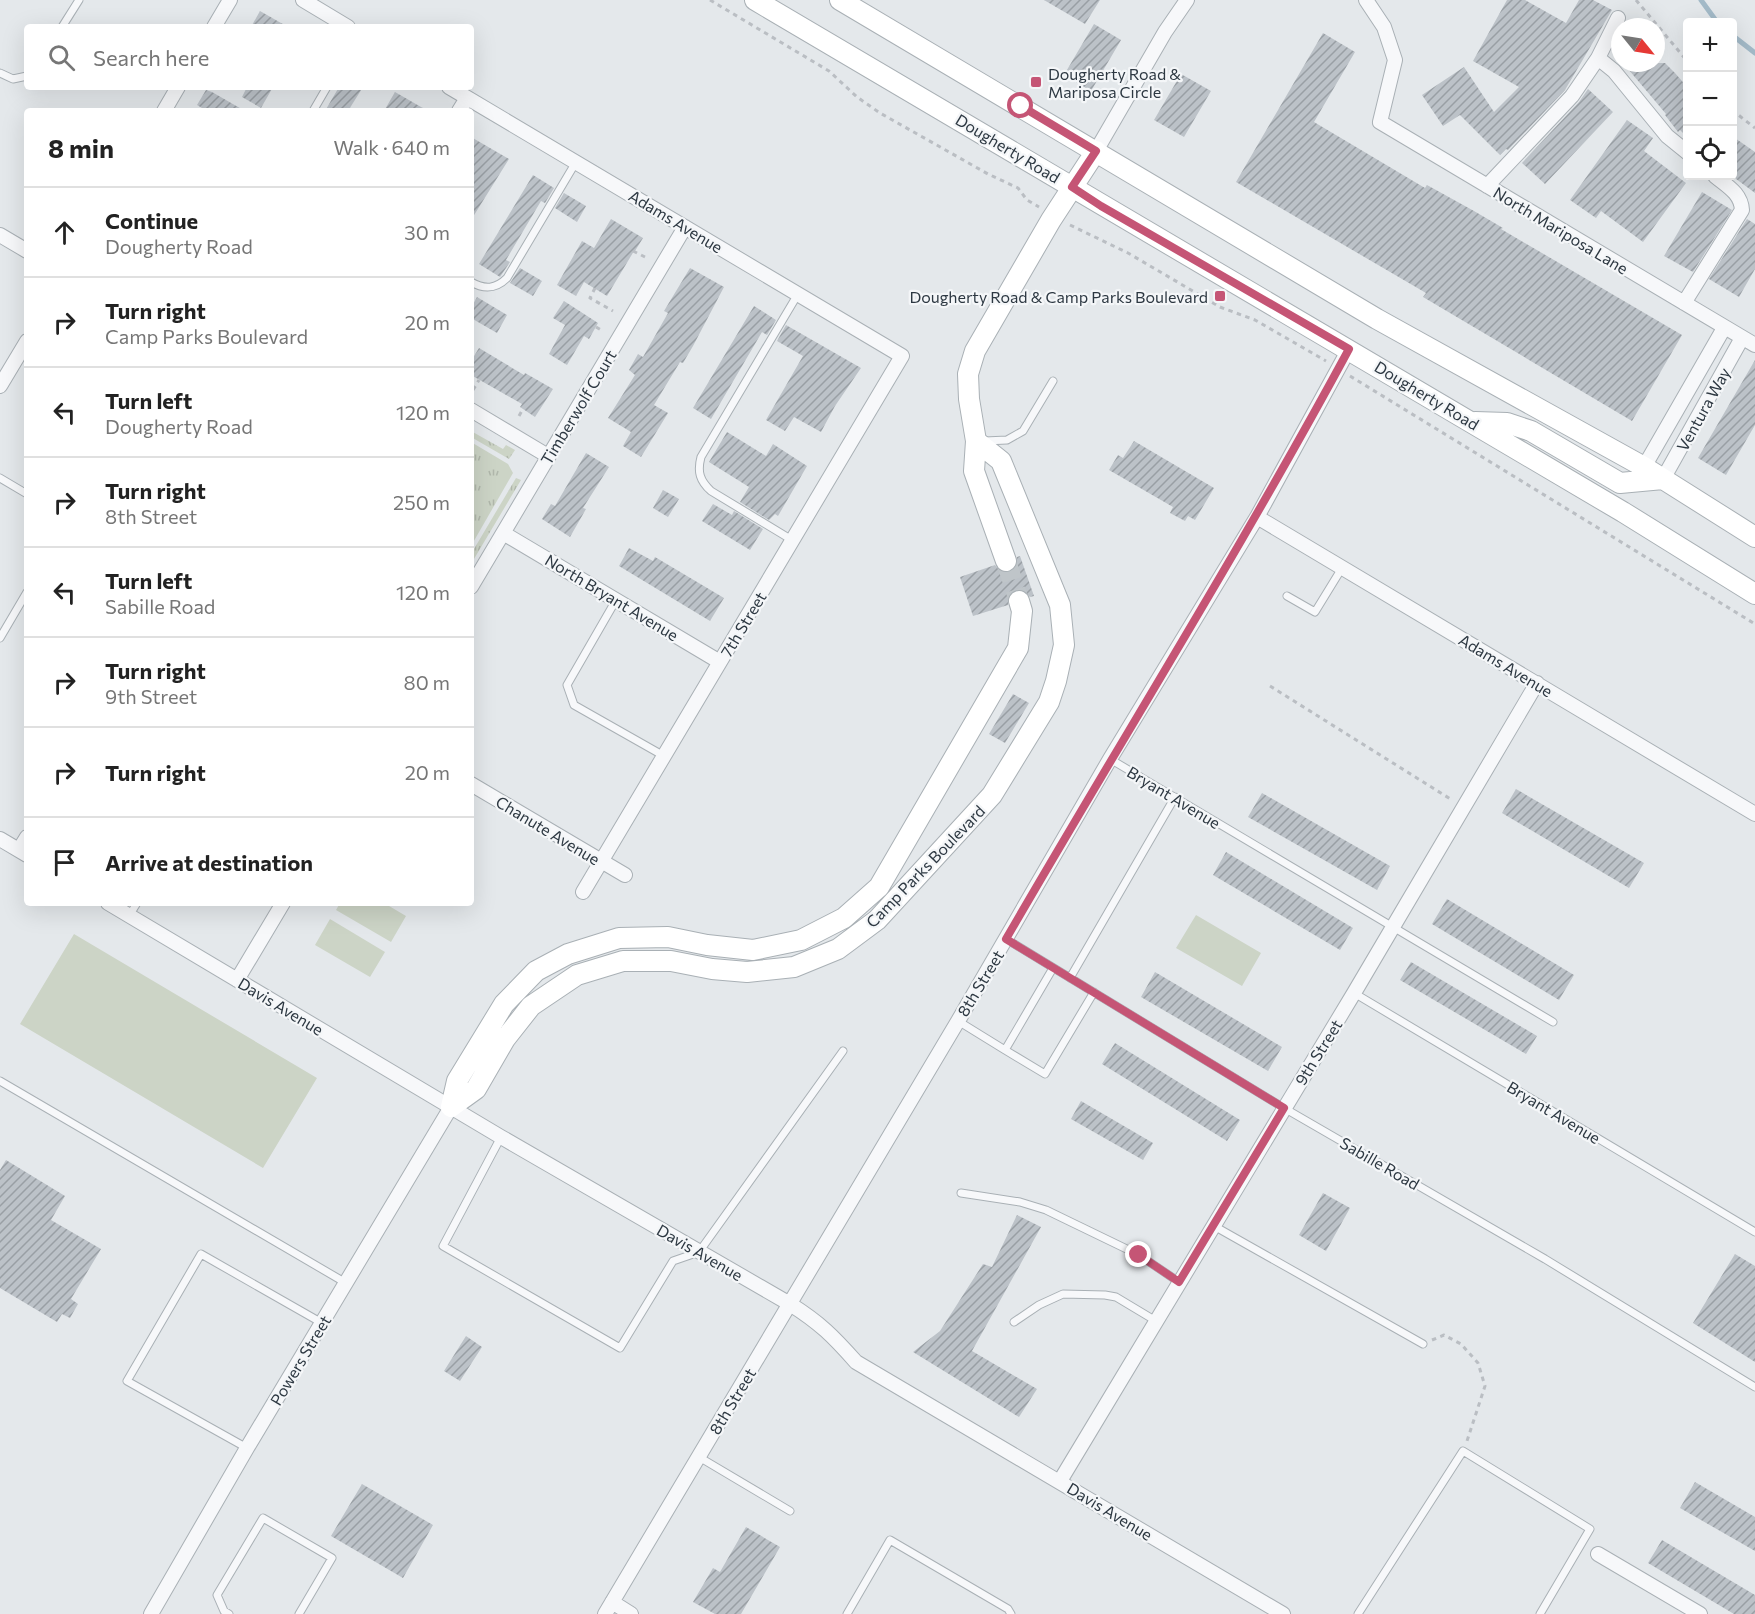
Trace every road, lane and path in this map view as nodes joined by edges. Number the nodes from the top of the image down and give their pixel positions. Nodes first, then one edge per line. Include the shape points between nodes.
1 (78, 0) edge
2 (230, 0) edge
3 (303, 0) edge
4 (710, 0) edge
5 (755, 0) edge
6 (840, 0) edge
7 (1366, 0) edge
8 (1636, 0) edge
9 (1179, 2) edge
10 (64, 24) edge
11 (216, 24) edge
12 (343, 24) edge
13 (1611, 32) edge
14 (1683, 56) edge
15 (1598, 58) junction
16 (0, 74) edge
17 (24, 77) edge
18 (176, 90) edge
19 (325, 90) edge
20 (454, 90) edge
21 (467, 98) junction
22 (166, 108) edge
23 (315, 108) edge
24 (461, 108) edge
25 (1737, 114) edge
26 (1755, 128) edge
27 (1683, 149) edge
28 (1096, 151) junction
29 (576, 162) junction
30 (1720, 180) edge
31 (1486, 186) junction
32 (1072, 187) junction
33 (1027, 200) dead end
34 (685, 227) junction
35 (1077, 229) dead end
36 (0, 235) edge
37 (24, 249) edge
38 (633, 251) dead end
39 (645, 257) dead end
40 (474, 283) edge
41 (595, 288) dead end
42 (798, 294) junction
43 (1684, 303) junction
44 (613, 311) dead end
45 (596, 327) dead end
46 (1724, 328) junction
47 (602, 330) dead end
48 (1742, 338) junction
49 (1755, 345) edge
50 (1349, 349) junction
51 (24, 350) edge
52 (902, 356) joint
53 (1338, 369) junction
54 (479, 380) dead end
55 (1053, 381) dead end
56 (0, 386) edge
57 (474, 388) edge
58 (523, 409) dead end
59 (474, 412) edge
60 (519, 417) dead end
61 (1471, 422) junction
62 (976, 441) junction
63 (548, 456) junction
64 (1644, 467) junction
65 (0, 478) edge
66 (1663, 479) junction
67 (24, 492) edge
68 (1257, 517) junction
69 (503, 533) junction
70 (1755, 537) edge
71 (792, 540) junction
72 (1006, 561) tunnel mouth
73 (1342, 568) junction
74 (474, 582) edge
75 (1755, 594) edge
76 (1287, 596) dead end
77 (24, 597) edge
78 (615, 600) junction
79 (1019, 601) tunnel mouth
80 (1755, 624) edge
81 (0, 638) edge
82 (720, 662) junction
83 (1537, 683) junction
84 (1270, 686) dead end
85 (664, 756) junction
86 (1110, 759) junction
87 (474, 786) edge
88 (1174, 797) junction
89 (1464, 807) junction
90 (1755, 814) edge
91 (0, 839) edge
92 (23, 853) edge
93 (602, 862) junction
94 (625, 876) dead end
95 (583, 892) dead end
96 (113, 906) edge
97 (135, 906) edge
98 (281, 906) edge
99 (129, 916) junction
100 (1393, 926) junction
101 (1006, 939) junction
102 (1053, 968) junction
103 (1070, 978) junction
104 (237, 980) junction
105 (1094, 992) junction
106 (1354, 993) junction
107 (958, 1021) junction
108 (1553, 1022) dead end
109 (1005, 1050) junction
110 (843, 1051) dead end
111 (0, 1081) edge
112 (451, 1107) junction
113 (1284, 1108) junction
114 (501, 1137) junction
115 (961, 1193) dead end
116 (1213, 1225) junction
117 (1755, 1232) edge
118 (699, 1252) junction
119 (1179, 1282) junction
120 (346, 1283) junction
121 (790, 1304) junction
122 (1156, 1321) junction
123 (1014, 1322) dead end
124 (322, 1323) junction
125 (1423, 1344) joint
126 (1755, 1387) edge
127 (247, 1448) junction
128 (1463, 1451) junction
129 (699, 1457) junction
130 (1060, 1481) junction
131 (789, 1511) dead end
132 (1598, 1554) dead end
133 (609, 1608) edge
134 (151, 1614) edge
135 (229, 1614) edge
136 (299, 1614) edge
137 (631, 1614) edge
138 (847, 1614) edge
139 (1011, 1614) edge
140 (1283, 1614) edge
141 (1358, 1614) edge
142 (1540, 1614) edge
143 (1700, 1614) edge

1 - 10 lane
2 - 11 street
3 - 12 street
4 - 33 path via 829,71 880,113 1018,188
5 - 32 main road, Dougherty Road
6 - 28 main road
7 - 31 street, North Mariposa Lane via 1384,27 1395,60 1380,123
8 - 14 path
9 - 28 street
13 - 15 street
15 - 27 street
15 - 31 street via 1572,96
16 - 17 lane via 13,79
18 - 22 street
19 - 23 lane
20 - 21 street, Adams Avenue
21 - 24 street
21 - 29 street, Adams Avenue
25 - 26 path
28 - 32 main road
28 - 64 main road via 1377,319
29 - 34 street, Adams Avenue
29 - 40 lane via 502,284 485,288
30 - 43 street via 1741,200 1742,210
31 - 43 street, North Mariposa Lane
32 - 50 main road, Dougherty Road
32 - 62 main road via 975,351 968,374
34 - 42 street, Adams Avenue
34 - 63 street, Timberwolf Court
35 - 53 path via 1128,253 1220,307 1255,320
36 - 37 street
38 - 39 path
41 - 44 path via 590,298
42 - 52 street, Adams Avenue
42 - 71 lane via 699,465 703,483 711,491
43 - 46 street, North Mariposa Lane
45 - 47 path
46 - 48 street, North Mariposa Lane
46 - 64 street, Ventura Way
48 - 49 street, North Mariposa Lane
48 - 66 street, Ventura Way
50 - 53 street, 8th Street
50 - 61 main road, Dougherty Road
51 - 56 street
52 - 71 street, 7th Street
53 - 68 street, 8th Street
53 - 80 path
54 - 57 path
55 - 62 lane via 1029,424 1016,436
58 - 60 path
59 - 63 street
61 - 66 main road via 1507,423 1532,431 1620,483
61 - 75 main road, Dougherty Road
62 - 72 main road via 974,471
62 - 112 main road, Camp Parks Boulevard via 1001,460 1060,605 1064,645 1049,702 993,795 877,920 838,949 794,967 747,972 671,961 623,961 577,975 531,1006 505,1039 476,1089
63 - 69 street, Timberwolf Court
64 - 66 main road
65 - 67 lane
66 - 70 main road
68 - 73 street, Adams Avenue
68 - 86 street, 8th Street
69 - 74 street, Timberwolf Court
69 - 78 street, North Bryant Avenue
71 - 82 street, 7th Street
73 - 76 lane via 1315,612
73 - 83 street, Adams Avenue
77 - 81 lane
78 - 82 street, North Bryant Avenue
78 - 85 lane via 567,685 574,705
79 - 112 main road, Camp Parks Boulevard via 1022,611 1018,648 879,887 844,918 801,940 753,950 668,937 619,938 568,954 536,971 504,1004 457,1081
82 - 85 street, 7th Street
83 - 89 street, 9th Street
83 - 90 street, Adams Avenue
84 - 89 path
85 - 93 street, 7th Street
86 - 88 lane, Bryant Avenue
86 - 101 street, 8th Street
87 - 93 street, Chanute Avenue
88 - 100 lane, Bryant Avenue
88 - 103 lane
89 - 100 street, 9th Street
91 - 92 street
93 - 94 street, Chanute Avenue
93 - 95 street, 7th Street
96 - 99 street, Davis Avenue
97 - 99 lane
98 - 104 street
99 - 104 street, Davis Avenue
100 - 106 street, 9th Street
100 - 108 lane, Bryant Avenue
101 - 102 lane, Sabille Road
101 - 107 street, 8th Street
102 - 103 lane, Sabille Road
102 - 109 lane
103 - 105 lane, Sabille Road
104 - 112 street, Davis Avenue
105 - 109 lane via 1045,1074
105 - 113 lane, Sabille Road
106 - 113 street, 9th Street
106 - 117 lane, Bryant Avenue
107 - 109 lane
107 - 121 street, 8th Street
110 - 118 lane
111 - 120 lane
112 - 114 street, Davis Avenue
112 - 120 street, Powers Street
113 - 116 street, 9th Street
113 - 126 lane, Sabille Road via 1545,1259
114 - 118 street, Davis Avenue
114 - 118 lane via 443,1246 452,1252 620,1348 673,1261
115 - 119 lane via 1046,1210 1139,1255
116 - 119 street, 9th Street
116 - 125 lane
118 - 121 street, Davis Avenue
119 - 122 street, 9th Street
120 - 124 street, Powers Street
121 - 129 street, 8th Street
121 - 130 street, Davis Avenue via 823,1326 856,1362
122 - 123 lane via 1116,1297 1063,1294
122 - 130 street, 9th Street
124 - 127 street, Powers Street
124 - 127 lane via 201,1254 127,1381
125 - 128 path via 1444,1335 1461,1344 1478,1363 1485,1386
127 - 134 street, Powers Street
128 - 141 lane
128 - 142 lane via 1590,1530
129 - 131 lane
129 - 133 street, 8th Street
130 - 140 street, Davis Avenue
132 - 143 street
133 - 137 street
135 - 136 lane via 217,1595 262,1518 332,1558
138 - 139 lane via 890,1540

